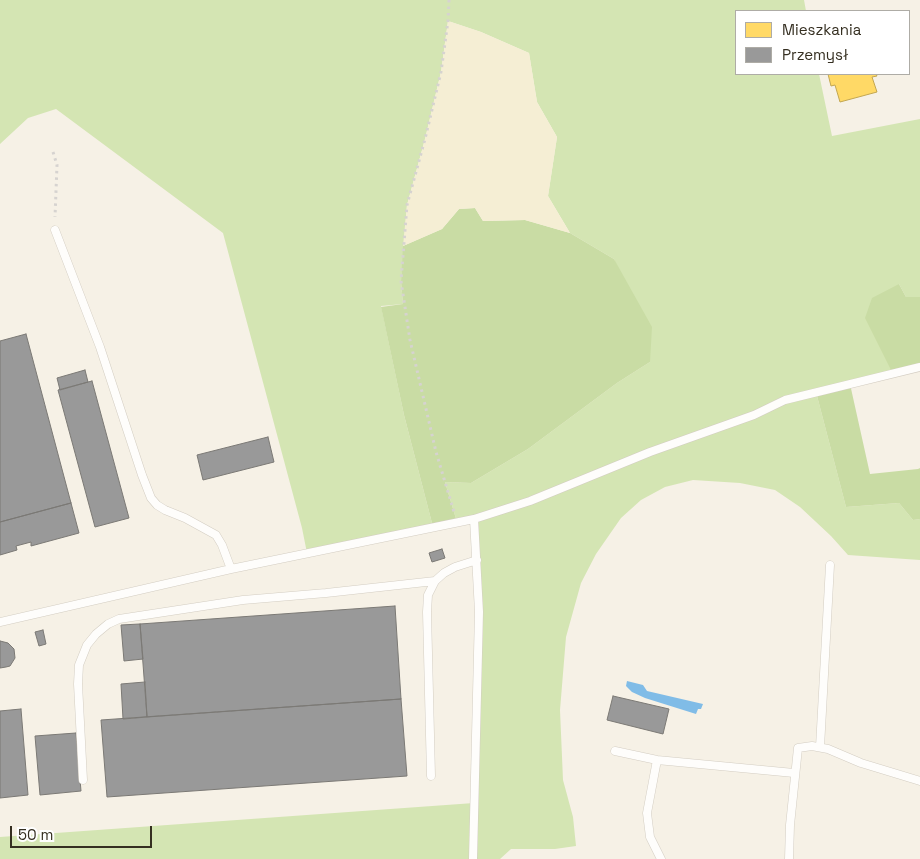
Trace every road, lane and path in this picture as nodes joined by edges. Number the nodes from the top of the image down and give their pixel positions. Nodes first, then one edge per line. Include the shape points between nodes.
1 (449, 0) edge
2 (53, 152) dead end
3 (55, 230) joint
4 (920, 367) edge
5 (474, 519) junction
6 (457, 522) junction
7 (477, 560) junction
8 (830, 565) dead end
9 (231, 569) junction
10 (434, 581) junction
11 (0, 622) edge
12 (820, 747) junction
13 (615, 751) dead end
14 (658, 760) junction
15 (794, 773) junction
16 (431, 776) dead end
17 (83, 780) dead end
18 (920, 782) edge
19 (473, 859) edge
20 (661, 859) edge
21 (788, 859) edge

1 - 6 path via 441,72 407,205 401,281 403,304 436,452
2 - 3 path via 58,165
3 - 9 lane via 100,348 151,498 164,510 216,535
4 - 5 lane via 785,400 754,415 650,452 530,501
5 - 6 lane
5 - 7 lane
6 - 9 lane
7 - 10 lane via 455,567
7 - 19 lane via 480,612
8 - 12 lane
9 - 11 lane
10 - 16 lane via 430,587 427,612
10 - 17 lane via 243,600 119,619 108,624 86,645 79,665
12 - 15 lane via 798,748
12 - 18 lane
13 - 14 lane
14 - 15 lane
14 - 20 lane via 647,814 650,837
15 - 21 lane

